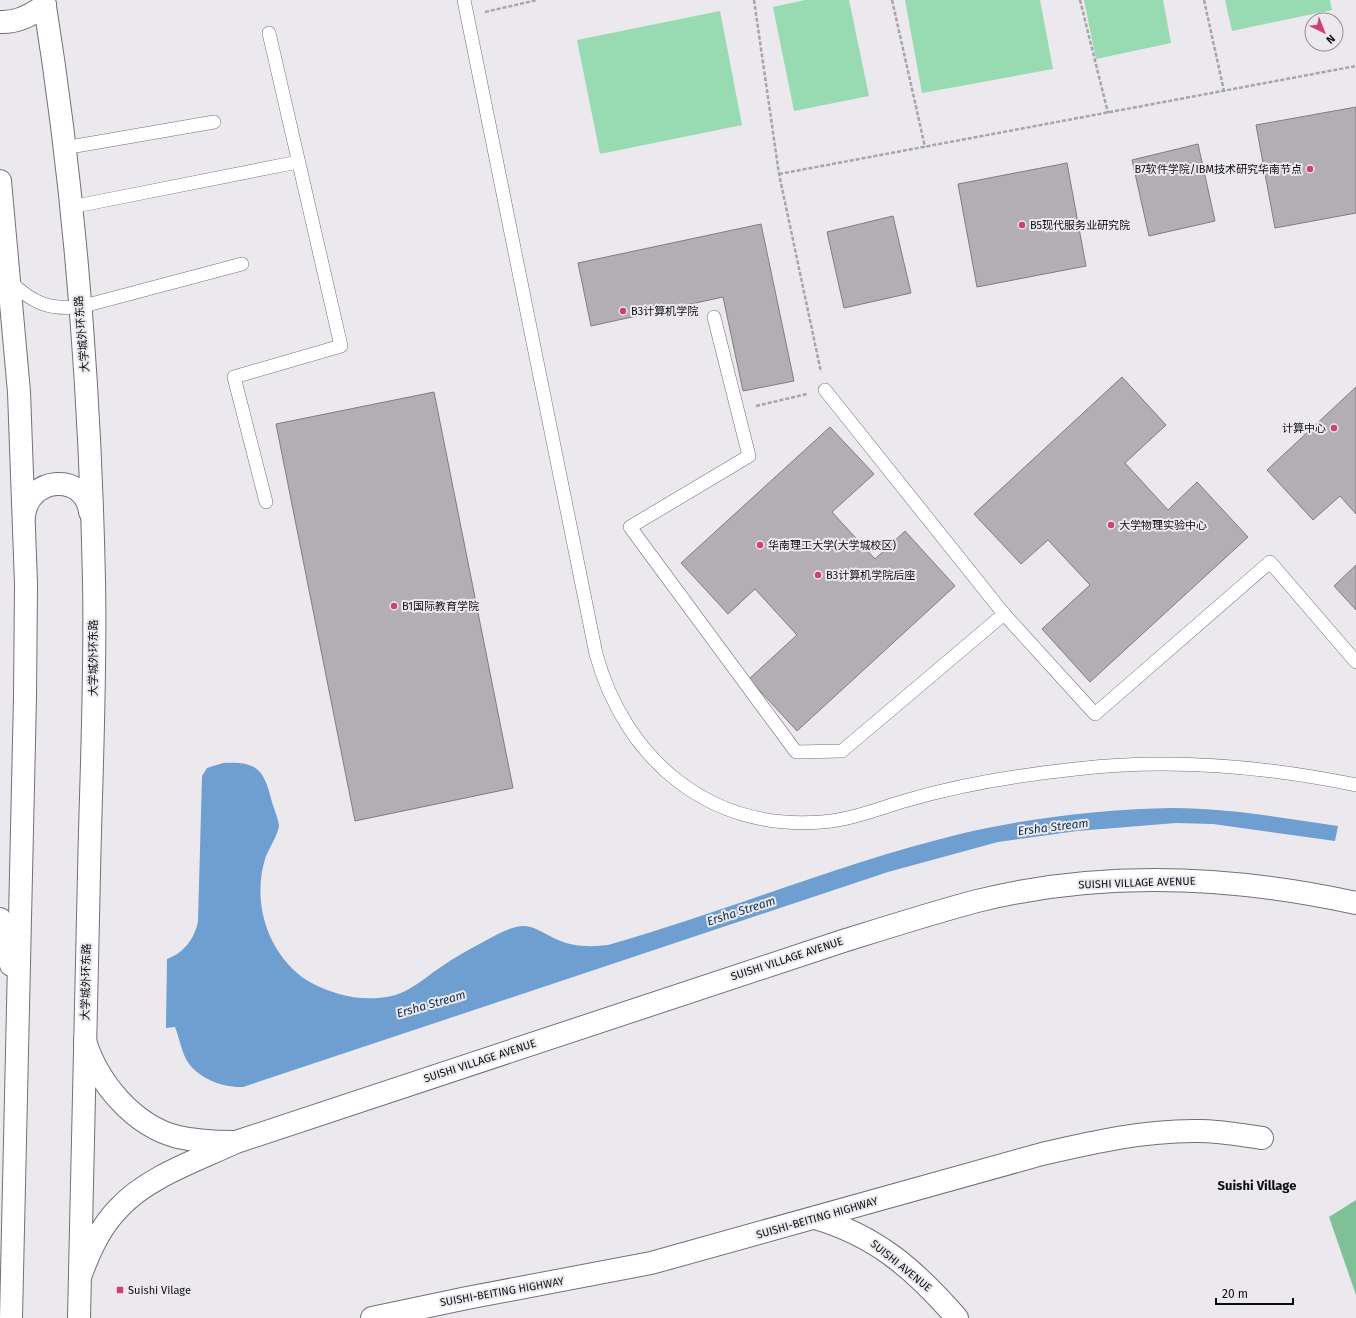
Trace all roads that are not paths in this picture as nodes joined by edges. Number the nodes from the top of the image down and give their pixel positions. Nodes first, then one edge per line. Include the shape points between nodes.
1 (464, 0) edge
2 (45, 2) edge
3 (0, 22) edge
4 (269, 33) dead end
5 (214, 122) dead end
6 (64, 148) junction
7 (298, 162) junction
8 (0, 181) edge
9 (71, 207) junction
10 (242, 264) dead end
11 (10, 281) junction
12 (80, 307) junction
13 (714, 317) dead end
14 (825, 390) road end
15 (266, 502) dead end
16 (91, 517) junction
17 (24, 520) junction
18 (1004, 614) junction
19 (1356, 662) edge
20 (1356, 785) edge
21 (1356, 903) edge
22 (0, 919) edge
23 (18, 996) junction
24 (85, 1041) junction
25 (1262, 1138) dead end
26 (236, 1142) junction
27 (815, 1218) junction
28 (80, 1277) junction
29 (11, 1318) edge
30 (79, 1318) edge
31 (372, 1318) edge
32 (957, 1318) edge

1 - 20 lane via 596,654 621,718 634,738 662,769 679,783 723,807 751,817 797,823 847,819 908,800 990,781 1069,769 1125,764 1268,770
2 - 3 main road via 22,19
2 - 6 main road, 大学城外环东路
4 - 7 lane
5 - 6 lane
6 - 9 main road, 大学城外环东路
7 - 9 lane
7 - 15 lane via 341,346 234,377
8 - 11 main road
9 - 12 main road, 大学城外环东路
10 - 12 lane
11 - 12 lane via 32,299 49,307
11 - 17 main road via 19,392
12 - 16 main road, 大学城外环东路
13 - 18 lane via 749,456 630,527 796,752 842,751
14 - 18 lane
16 - 17 main road via 90,506 85,497 67,485 56,483 45,486 29,499
16 - 24 main road, 大学城外环东路 via 94,582 93,698
17 - 23 main road via 25,697
18 - 19 lane via 1095,714 1270,562
21 - 26 main road, SUISHI VILLAGE AVENUE via 1294,891 1202,881 1107,882 1063,886 978,901 843,941
22 - 23 main road
23 - 29 main road
24 - 26 main road, SUISHI VILLAGE AVENUE via 91,1060 100,1074 140,1119 176,1137 207,1142
24 - 28 main road, 大学城外环东路
25 - 27 main road, SUISHI-BEITING HIGHWAY via 1199,1130 1142,1134 1094,1142 1042,1154
26 - 28 main road, SUISHI VILLAGE AVENUE via 167,1175 131,1196 111,1216 97,1237
27 - 31 main road, SUISHI-BEITING HIGHWAY via 651,1263
27 - 32 main road, SUISHI AVENUE via 851,1230 870,1240 926,1285
28 - 30 main road, 大学城外环东路

